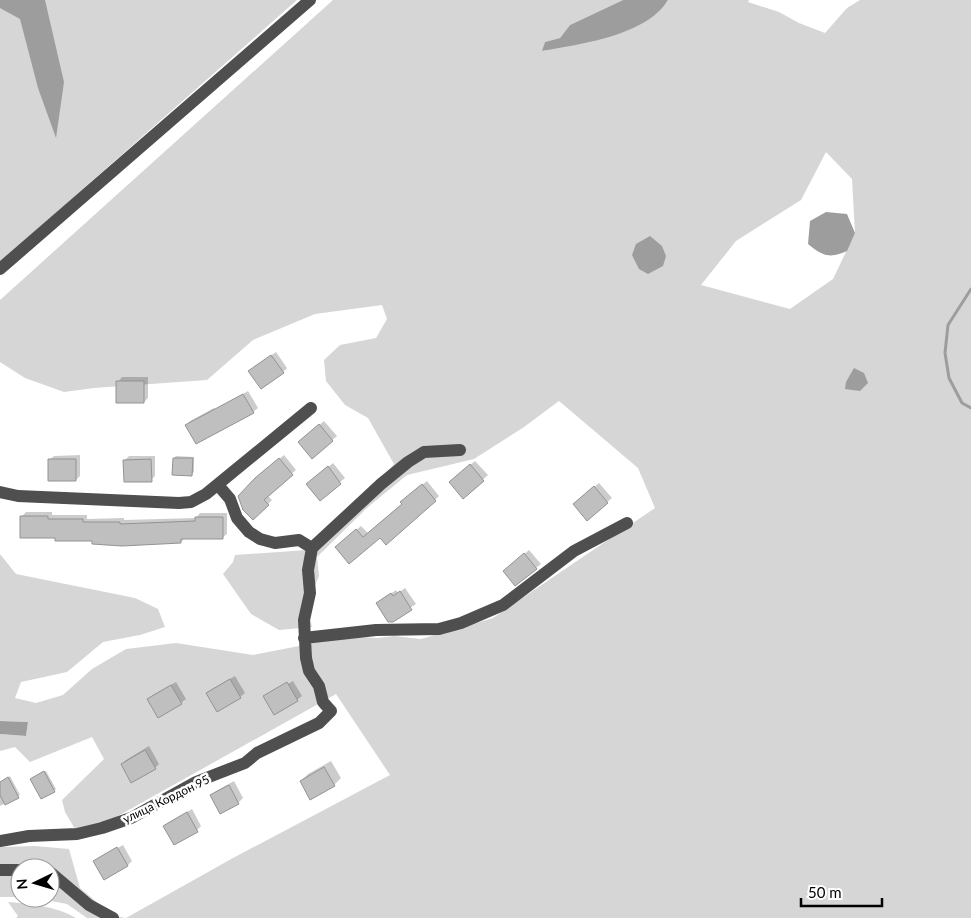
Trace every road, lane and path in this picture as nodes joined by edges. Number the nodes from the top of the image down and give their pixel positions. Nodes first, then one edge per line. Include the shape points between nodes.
1 (310, 0) edge
2 (0, 269) edge
3 (311, 408) dead end
4 (460, 450) dead end
5 (218, 485) junction
6 (0, 492) edge
7 (627, 522) dead end
8 (312, 548) junction
9 (304, 638) junction
10 (0, 841) edge
11 (60, 881) edge
12 (113, 918) edge

1 - 2 street
3 - 5 street
4 - 8 street via 424,452 408,462
5 - 6 street via 191,502 179,503 18,496
5 - 8 street via 249,532 275,543 299,540
7 - 9 street via 574,552 503,605 461,623 439,629 376,630
8 - 9 street
9 - 10 street, улица Кордон 95 via 309,671 330,711 319,724 257,753 245,763 196,782 131,818 77,834
11 - 12 street via 88,905

